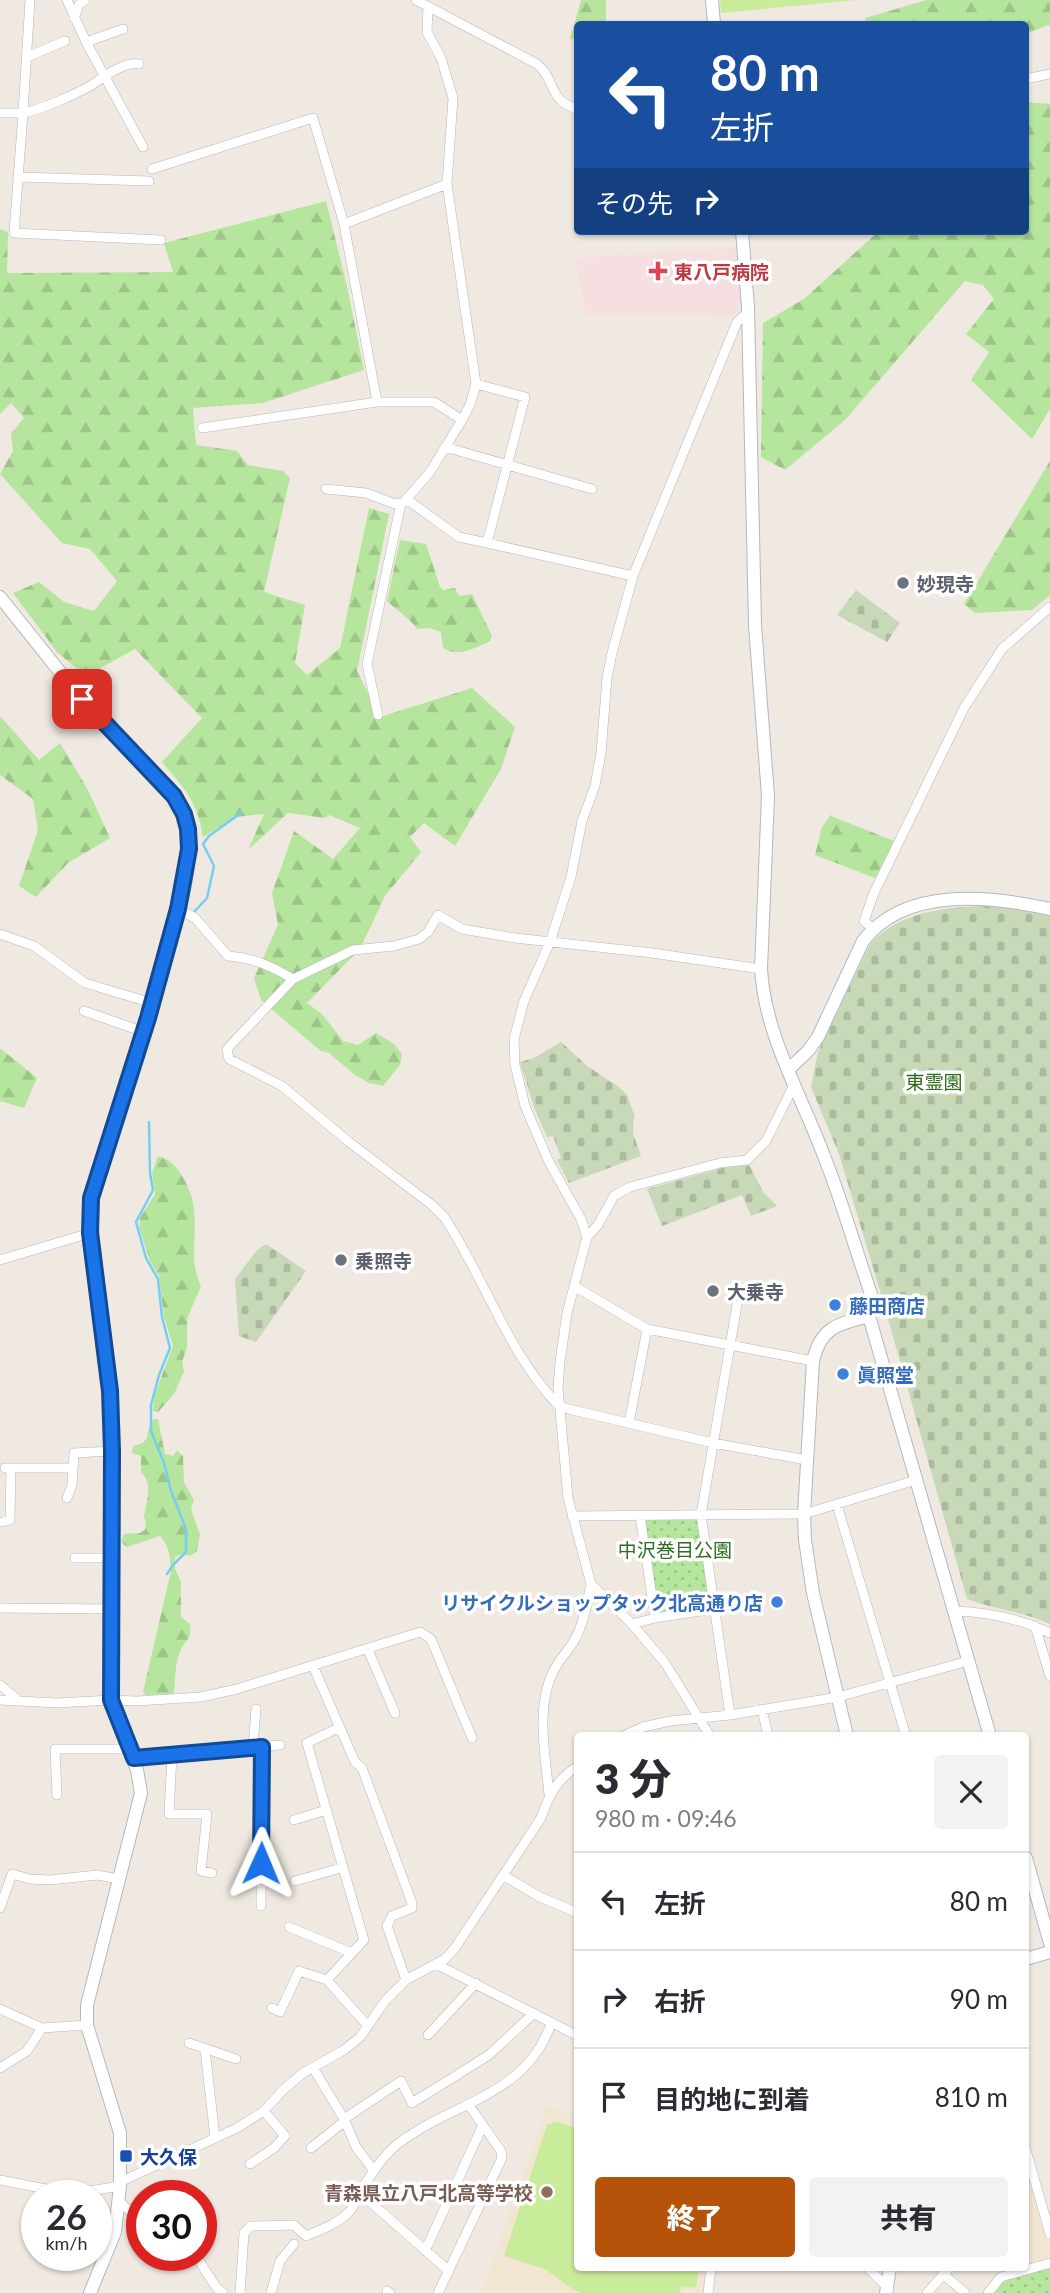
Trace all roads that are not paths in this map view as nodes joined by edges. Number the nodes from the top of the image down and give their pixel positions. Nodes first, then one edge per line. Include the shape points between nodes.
1 (30, 0) edge
2 (67, 0) edge
3 (85, 0) edge
4 (416, 0) edge
5 (712, 0) edge
6 (428, 6) junction
7 (74, 18) junction
8 (714, 21) edge
9 (123, 29) dead end
10 (65, 41) dead end
11 (86, 42) junction
12 (27, 57) junction
13 (139, 64) dead end
14 (1050, 74) edge
15 (105, 75) junction
16 (1029, 78) edge
17 (574, 108) edge
18 (0, 113) edge
19 (23, 113) junction
20 (143, 147) dead end
21 (152, 169) dead end
22 (18, 177) junction
23 (149, 181) dead end
24 (447, 184) junction
25 (344, 224) junction
26 (742, 235) edge
27 (161, 240) dead end
28 (748, 312) junction
29 (476, 384) junction
30 (377, 402) junction
31 (462, 420) junction
32 (202, 428) dead end
33 (445, 447) junction
34 (508, 465) junction
35 (326, 489) dead end
36 (592, 489) dead end
37 (403, 501) junction
38 (487, 543) junction
39 (633, 576) junction
40 (0, 597) edge
41 (1050, 607) edge
42 (377, 715) dead end
43 (178, 909) junction
44 (1050, 909) edge
45 (873, 929) junction
46 (0, 934) edge
47 (550, 942) junction
48 (761, 969) junction
49 (293, 979) junction
50 (152, 1003) junction
51 (84, 1011) dead end
52 (144, 1032) junction
53 (789, 1069) junction
54 (795, 1083) junction
55 (90, 1233) junction
56 (587, 1237) junction
57 (0, 1260) edge
58 (574, 1286) junction
59 (737, 1305) dead end
60 (869, 1316) junction
61 (647, 1329) junction
62 (731, 1346) junction
63 (813, 1360) junction
64 (560, 1407) junction
65 (629, 1423) junction
66 (713, 1443) junction
67 (112, 1451) junction
68 (807, 1460) junction
69 (73, 1468) junction
70 (916, 1480) junction
71 (67, 1498) dead end
72 (838, 1505) junction
73 (804, 1514) junction
74 (640, 1515) junction
75 (701, 1515) junction
76 (572, 1516) junction
77 (2, 1522) dead end
78 (75, 1558) dead end
79 (111, 1558) junction
80 (591, 1584) junction
81 (0, 1608) edge
82 (111, 1609) junction
83 (713, 1609) junction
84 (954, 1611) junction
85 (655, 1618) junction
86 (632, 1624) junction
87 (1035, 1626) junction
88 (1050, 1633) edge
89 (368, 1650) junction
90 (968, 1661) junction
91 (313, 1666) junction
92 (1050, 1676) edge
93 (891, 1682) junction
94 (0, 1685) edge
95 (838, 1697) junction
96 (0, 1700) edge
97 (18, 1700) junction
98 (111, 1700) junction
99 (256, 1709) dead end
100 (762, 1709) junction
101 (396, 1713) dead end
102 (730, 1715) junction
103 (701, 1719) junction
104 (340, 1727) junction
105 (634, 1732) edge
106 (708, 1732) edge
107 (767, 1732) edge
108 (846, 1732) edge
109 (905, 1732) edge
110 (989, 1732) edge
111 (472, 1738) dead end
112 (280, 1745) dead end
113 (258, 1747) junction
114 (132, 1754) junction
115 (173, 1755) junction
116 (574, 1769) edge
117 (57, 1795) dead end
118 (549, 1796) junction
119 (326, 1810) junction
120 (294, 1820) dead end
121 (341, 1868) junction
122 (1029, 1869) edge
123 (212, 1873) dead end
124 (503, 1876) junction
125 (119, 1879) junction
126 (295, 1881) dead end
127 (261, 1906) dead end
128 (0, 1908) edge
129 (574, 1912) edge
130 (289, 1927) dead end
131 (1050, 1943) edge
132 (1050, 1952) edge
133 (352, 1953) junction
134 (1029, 1958) edge
135 (436, 1964) junction
136 (327, 1980) junction
137 (406, 1980) junction
138 (476, 1983) junction
139 (272, 2008) dead end
140 (0, 2009) edge
141 (534, 2014) junction
142 (551, 2024) junction
143 (87, 2025) junction
144 (367, 2025) junction
145 (42, 2028) junction
146 (574, 2034) edge
147 (428, 2035) dead end
148 (189, 2043) dead end
149 (205, 2049) junction
150 (236, 2059) dead end
151 (0, 2068) edge
152 (313, 2068) junction
153 (468, 2104) junction
154 (264, 2111) junction
155 (345, 2120) junction
156 (483, 2125) junction
157 (215, 2138) junction
158 (311, 2148) dead end
159 (1029, 2160) edge
160 (250, 2164) dead end
161 (374, 2171) junction
162 (0, 2180) edge
163 (120, 2184) junction
164 (360, 2193) junction
165 (120, 2202) junction
166 (126, 2208) edge
167 (1049, 2230) edge
168 (294, 2244) dead end
169 (425, 2251) junction
170 (1050, 2263) edge
171 (1029, 2269) edge
172 (206, 2271) edge
173 (711, 2271) edge
174 (871, 2271) edge
175 (890, 2271) edge
176 (946, 2271) edge
177 (997, 2271) edge
178 (1022, 2271) edge
179 (449, 2272) junction
180 (1001, 2277) junction
181 (888, 2291) edge
182 (90, 2293) edge
183 (223, 2293) edge
184 (240, 2293) edge
185 (271, 2293) edge
186 (438, 2293) edge
187 (708, 2293) edge
188 (927, 2293) edge
189 (965, 2293) edge
190 (988, 2293) edge

1 - 12 street
2 - 7 street
3 - 7 street
4 - 6 street
5 - 8 street
6 - 17 street via 537,64 558,99
6 - 24 street via 427,32 441,58 453,99
7 - 11 street
9 - 11 street
10 - 12 street
11 - 15 street
12 - 19 street
13 - 15 street
14 - 16 street
15 - 19 street via 88,87
15 - 20 street
18 - 19 street
19 - 22 street
21 - 25 street via 313,118
22 - 23 street
22 - 27 street via 13,233
24 - 25 street
24 - 29 street
25 - 30 street
26 - 28 street
28 - 39 street via 737,322
28 - 48 street via 755,625 768,796
29 - 31 street
29 - 34 street via 525,397
30 - 31 street via 434,402
30 - 32 street
31 - 33 street
33 - 34 street
33 - 37 street via 430,472
34 - 36 street
34 - 38 street
35 - 37 street via 366,493 395,504
37 - 38 street via 459,537
37 - 42 street via 367,664
38 - 39 street
39 - 47 street via 612,653 597,779
40 - 43 street via 68,682 174,796 184,814 189,849
41 - 45 street via 1002,649 964,708 874,893 864,921
43 - 49 street via 195,918 228,956 265,962
43 - 50 street
44 - 45 street via 958,899 910,908
45 - 53 street via 853,959 818,1037
46 - 50 street via 34,946 85,983
47 - 48 street
47 - 49 street via 462,929 438,915 419,939 353,950
47 - 56 street via 524,1001 514,1039 515,1065 540,1143
48 - 53 street via 769,1024
49 - 64 street via 227,1049 229,1059 282,1086 444,1217 516,1352
50 - 52 street
51 - 52 street
52 - 55 street via 91,1198
53 - 54 street
54 - 56 street via 766,1141 747,1160 630,1187 614,1196
54 - 60 street via 871,1294
55 - 57 street
55 - 67 street via 110,1391
56 - 58 street
58 - 61 street
58 - 64 street via 560,1362
59 - 62 street
60 - 63 street via 832,1328 822,1336
60 - 70 street
61 - 62 street
61 - 65 street
62 - 63 street
62 - 66 street
63 - 68 street
64 - 65 street
64 - 76 street
65 - 66 street
66 - 68 street
66 - 75 street
67 - 69 street via 77,1451
67 - 79 street
68 - 73 street
69 - 71 street
69 - 77 street via 8,1468 10,1520
70 - 72 street
70 - 84 street
72 - 73 street
72 - 93 street
73 - 75 street
73 - 95 street via 808,1566
74 - 75 street
74 - 76 street
74 - 85 street
75 - 83 street
76 - 80 street
78 - 79 street
79 - 82 street
80 - 86 street
80 - 118 street via 583,1622 552,1673 543,1712
81 - 82 street
82 - 98 street
83 - 85 street
83 - 102 street
84 - 87 street
84 - 90 street
85 - 86 street
86 - 103 street via 665,1663
87 - 88 street
87 - 92 street
89 - 91 street
89 - 101 street
89 - 111 street via 420,1633 428,1635
90 - 93 street
90 - 110 street
91 - 98 street via 201,1697
91 - 104 street
93 - 95 street
93 - 109 street
94 - 97 street
95 - 100 street
95 - 108 street
96 - 97 street
97 - 98 street
98 - 114 street
99 - 113 street
100 - 102 street
100 - 107 street
102 - 103 street
103 - 105 street via 655,1724
103 - 106 street
104 - 119 street via 307,1744
104 - 137 street via 362,1768 412,1903 408,1911 392,1916 387,1926
112 - 113 street
113 - 115 street
113 - 127 street
114 - 115 street
114 - 117 street via 55,1749
114 - 125 street via 141,1793
115 - 123 street via 169,1814 207,1814 201,1871
116 - 118 street
118 - 124 street via 541,1818
119 - 120 street
119 - 121 street
121 - 126 street
121 - 133 street via 364,1940
122 - 131 street
124 - 129 street
124 - 135 street via 455,1948
125 - 128 street via 97,1875 50,1881 12,1874
125 - 143 street via 87,2005
130 - 133 street
132 - 134 street
133 - 136 street
135 - 137 street
135 - 138 street
136 - 139 street via 299,1971 280,2012
136 - 144 street
137 - 144 street
138 - 141 street
138 - 147 street
140 - 145 street
141 - 142 street
141 - 155 street via 489,2055 412,2104 401,2081
142 - 146 street
142 - 153 street via 542,2047 520,2073
143 - 145 street
143 - 163 street via 120,2133
144 - 152 street via 360,2038
145 - 151 street via 27,2050
148 - 149 street
149 - 150 street
149 - 157 street
152 - 154 street
152 - 155 street
153 - 156 street
153 - 161 street via 397,2144
154 - 157 street
154 - 160 street via 285,2136
155 - 158 street
155 - 161 street via 356,2147
156 - 169 street
156 - 179 street via 502,2158
157 - 163 street
159 - 167 street
161 - 164 street
162 - 163 street via 83,2192
163 - 165 street
164 - 169 street
164 - 184 street via 347,2214 306,2236 294,2225 251,2225 244,2233
165 - 166 street
165 - 182 street via 115,2232
168 - 185 street via 280,2261
169 - 179 street
170 - 171 street
172 - 183 street
173 - 187 street
174 - 181 street
175 - 181 street
176 - 188 street
176 - 189 street
177 - 180 street
178 - 180 street
179 - 186 street
180 - 190 street

